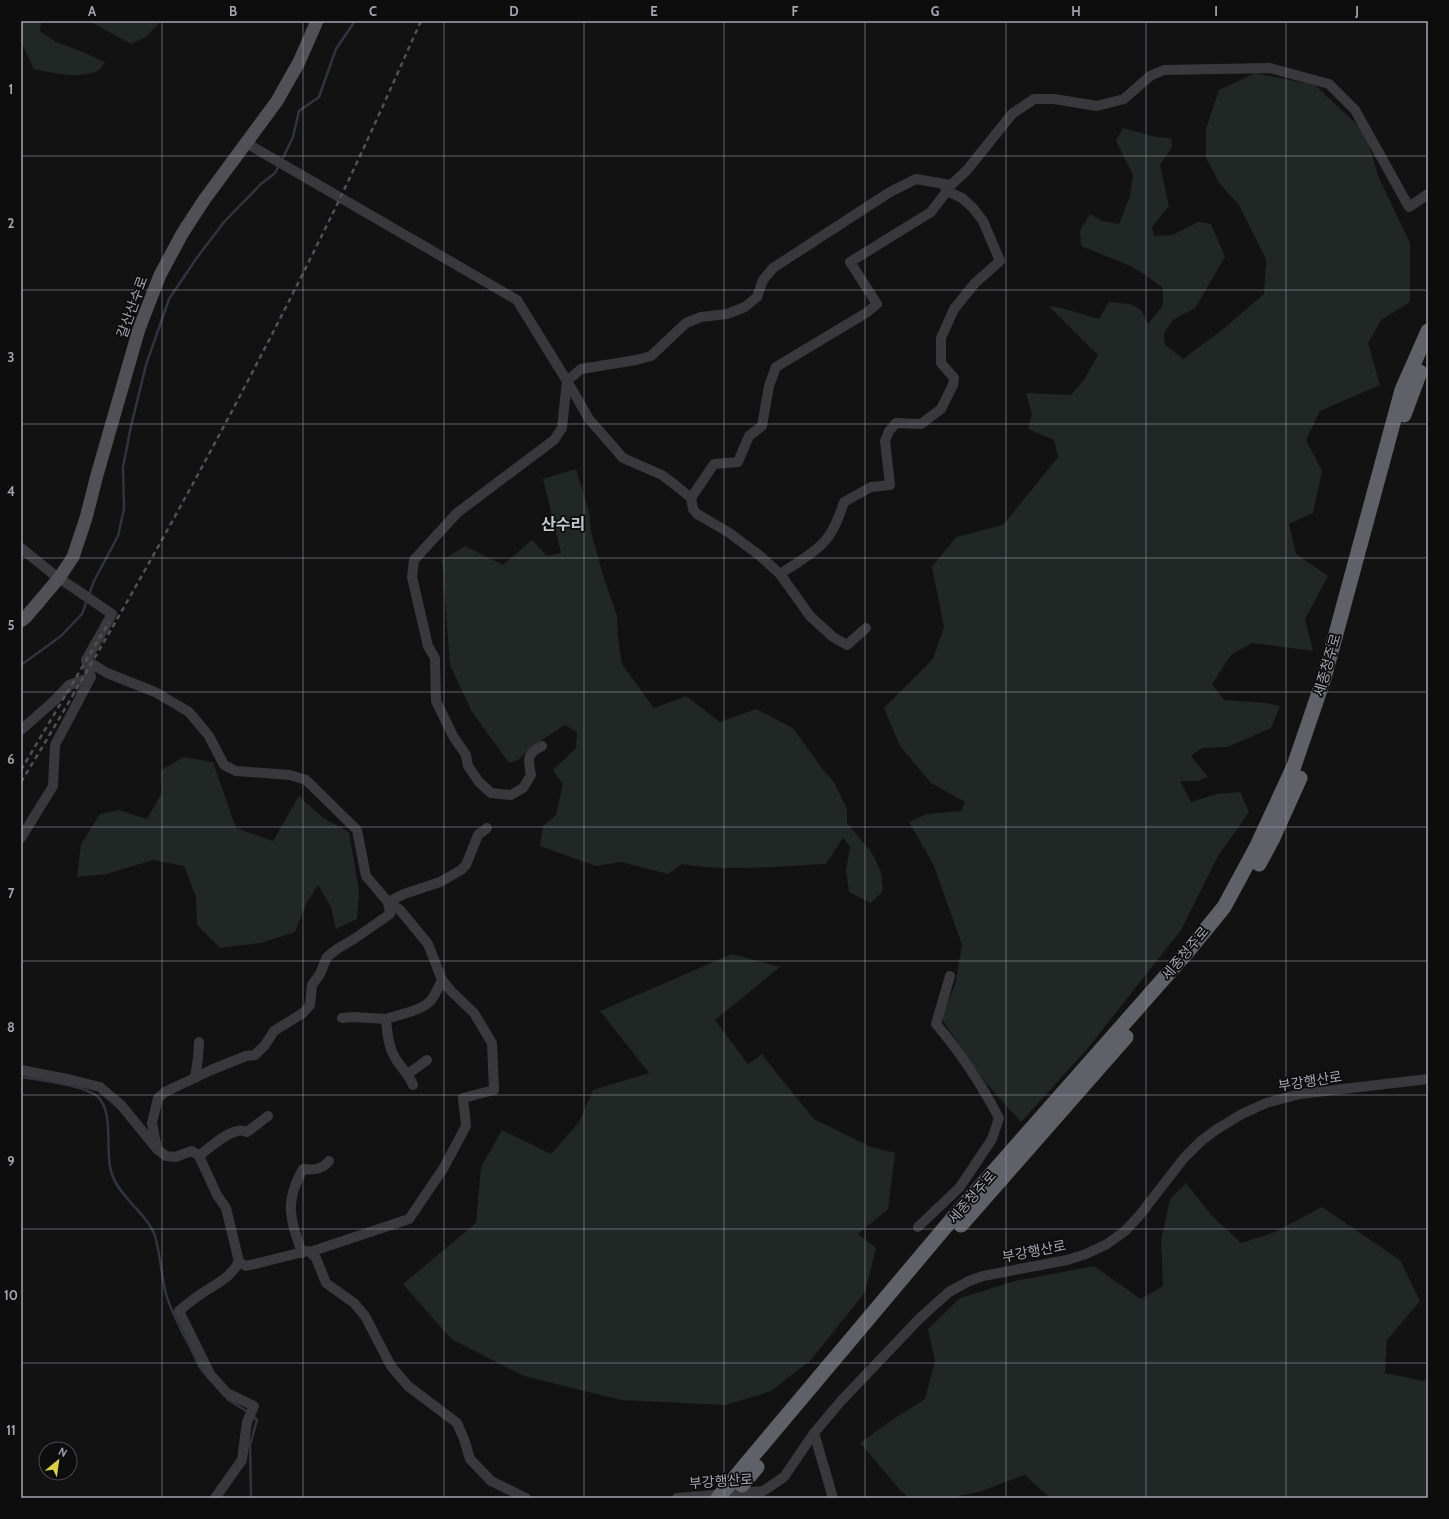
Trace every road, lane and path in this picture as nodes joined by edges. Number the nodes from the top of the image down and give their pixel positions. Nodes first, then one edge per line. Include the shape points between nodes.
1 (317, 21) edge
2 (246, 143) junction
3 (945, 188) junction
4 (1428, 194) edge
5 (1428, 331) edge
6 (1428, 351) edge
7 (567, 381) junction
8 (691, 498) junction
9 (21, 548) edge
10 (780, 574) junction
11 (58, 578) junction
12 (21, 621) edge
13 (866, 628) dead end
14 (86, 660) junction
15 (90, 676) junction
16 (21, 730) edge
17 (542, 746) dead end
18 (487, 828) dead end
19 (21, 838) edge
20 (388, 902) junction
21 (950, 976) dead end
22 (442, 980) junction
23 (342, 1018) dead end
24 (386, 1020) junction
25 (199, 1042) dead end
26 (427, 1060) dead end
27 (21, 1070) edge
28 (408, 1074) junction
29 (196, 1078) junction
30 (1428, 1079) edge
31 (413, 1085) dead end
32 (268, 1116) dead end
33 (157, 1149) junction
34 (199, 1156) junction
35 (329, 1161) dead end
36 (918, 1226) dead end
37 (306, 1253) junction
38 (239, 1262) junction
39 (814, 1433) junction
40 (752, 1466) junction
41 (215, 1498) edge
42 (526, 1498) edge
43 (677, 1498) edge
44 (718, 1498) edge
45 (732, 1498) edge
46 (832, 1498) edge

1 - 2 main road, 갈산산수로 via 299,62 277,100
2 - 7 street via 517,300
2 - 11 main road, 갈산산수로 via 204,200 160,275 139,328 73,557
3 - 4 street via 967,170 1012,114 1034,99 1054,99 1097,106 1124,99 1150,76 1164,70 1270,68 1329,84 1355,110 1409,207
3 - 7 street via 916,179 909,182 773,268 763,280 757,297 745,307 727,314 701,317 686,323 651,356 581,369
3 - 8 street via 931,212 850,262 877,304 776,367 769,386 762,426 749,436 738,462 714,464
3 - 10 street via 962,198 983,221 1000,261 975,283 954,309 941,338 941,362 954,378 953,385 941,409 921,424 896,423 889,431 885,441 890,485 871,486 844,502 834,528 821,545
5 - 40 highway, 세종청주로 via 1402,390 1324,678 1294,766 1257,846 1224,907 1188,952 958,1212
6 - 40 highway, 세종청주로 via 1401,424 1335,669 1300,778 1273,838 1240,897 1218,929 1178,977
7 - 8 street via 589,419 623,458 662,475
7 - 17 street via 562,428 554,440 457,513 414,560 412,577 428,646 434,658 436,701 453,736 466,755 468,766 479,782 491,793 511,795 522,788 531,775 529,757 534,750
8 - 10 street via 697,514 759,554
9 - 11 street
10 - 13 street via 810,616 833,637 848,645
11 - 12 main road, 갈산산수로
11 - 14 street via 112,614
14 - 15 street
14 - 20 street via 107,673 155,692 189,712 210,736 224,765 236,771 290,775 306,780 357,830 366,876
15 - 16 street via 69,685
15 - 19 street via 55,745 53,786
18 - 20 street via 478,835 466,865 461,870 440,882
20 - 22 street via 400,910 428,944
20 - 29 street via 390,914 327,957 312,985 310,1005 303,1013 274,1031 255,1055 246,1056
21 - 36 street via 936,1024 978,1080 999,1118 992,1139 960,1186
22 - 24 street via 431,1000 417,1010
22 - 37 street via 474,1013 492,1043 494,1090 463,1098 466,1126 443,1169 409,1219
23 - 24 street
24 - 28 street via 394,1055
25 - 29 street
26 - 28 street
27 - 33 street via 100,1087 121,1105
28 - 31 street
29 - 33 street via 165,1092 158,1098 152,1123
30 - 39 street, 부강행산로 via 1285,1097 1254,1109 1217,1129 1184,1158 1125,1231 1107,1244 1066,1260 983,1276 949,1292 920,1318
32 - 34 street via 247,1132 238,1130 216,1142
33 - 34 street via 166,1156 192,1152
34 - 38 street via 226,1208
35 - 37 street via 320,1168 303,1169 293,1188 290,1213 293,1228
37 - 38 street via 246,1266
37 - 42 street via 316,1258 326,1283 354,1303 365,1316 391,1366 408,1386 457,1424 470,1459 491,1481
38 - 41 street via 224,1281 200,1294 179,1311 210,1374 227,1393 254,1406 247,1422 242,1460
39 - 43 street, 부강행산로 via 784,1477 763,1491
39 - 46 street
40 - 44 highway, bridge
40 - 45 highway, bridge

